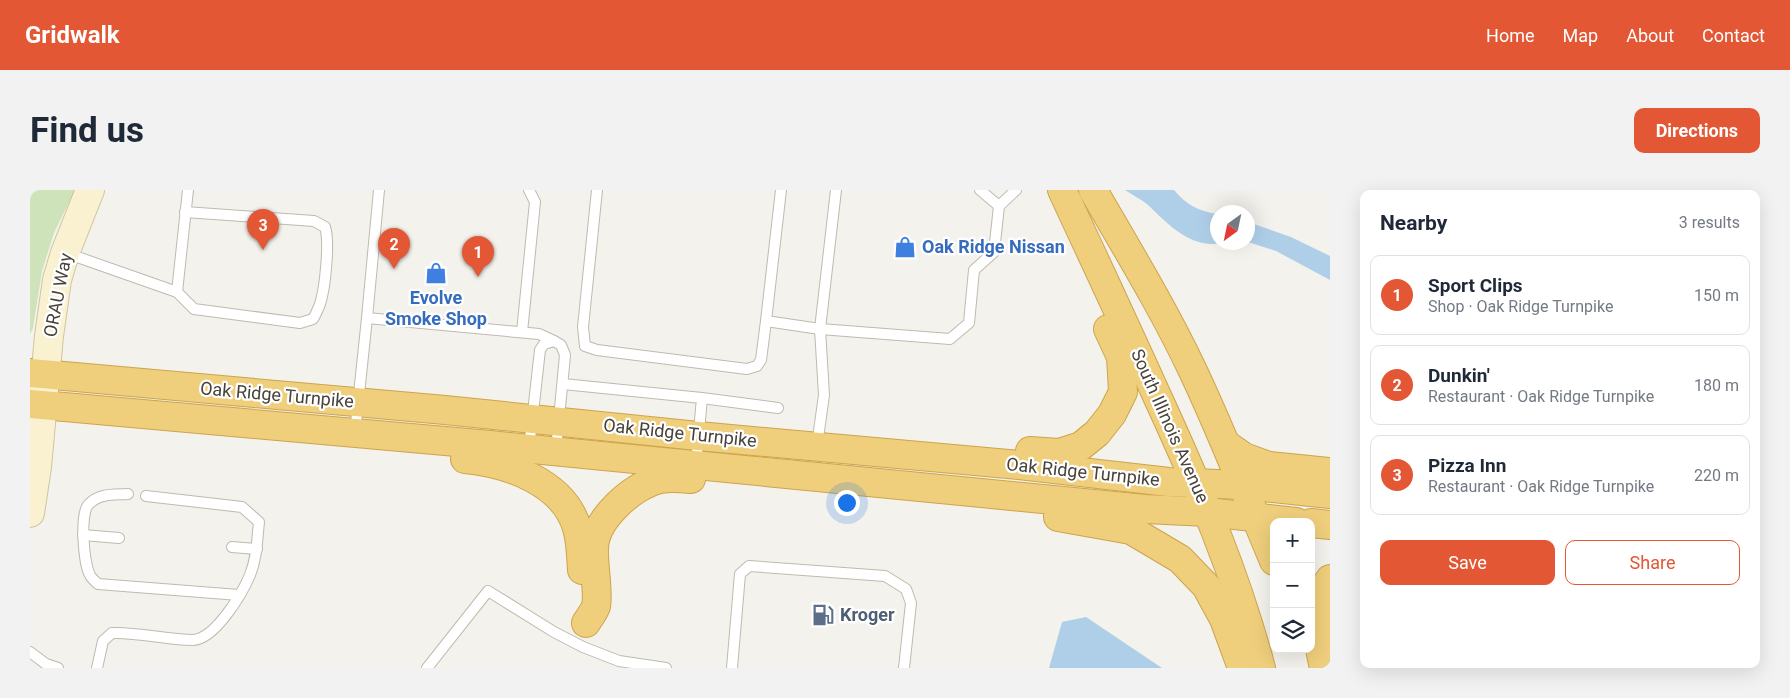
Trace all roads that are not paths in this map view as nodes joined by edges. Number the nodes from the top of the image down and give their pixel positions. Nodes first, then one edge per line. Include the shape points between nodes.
1 (90, 190) edge
2 (188, 190) edge
3 (379, 190) edge
4 (529, 190) edge
5 (596, 190) edge
6 (781, 190) edge
7 (836, 190) edge
8 (980, 190) edge
9 (1016, 190) edge
10 (1062, 190) edge
11 (1093, 190) edge
12 (1000, 206) junction
13 (185, 212) junction
14 (1074, 216) junction
15 (65, 253) junction
16 (177, 292) junction
17 (367, 318) junction
18 (766, 321) junction
19 (820, 329) junction
20 (522, 332) junction
21 (554, 341) junction
22 (38, 374) edge
23 (563, 384) junction
24 (702, 398) junction
25 (359, 402) junction
26 (36, 405) edge
27 (778, 408) dead end
28 (532, 419) junction
29 (560, 421) junction
30 (272, 425) junction
31 (355, 432) junction
32 (698, 436) junction
33 (1227, 445) junction
34 (817, 446) junction
35 (529, 449) junction
36 (556, 452) junction
37 (896, 454) junction
38 (696, 465) junction
39 (1330, 472) edge
40 (862, 481) junction
41 (1196, 483) junction
42 (1243, 484) junction
43 (128, 494) dead end
44 (1330, 494) edge
45 (146, 496) dead end
46 (1208, 512) junction
47 (30, 513) edge
48 (1256, 518) junction
49 (1270, 519) edge
50 (1315, 523) edge
51 (1330, 525) edge
52 (83, 535) junction
53 (119, 538) dead end
54 (232, 547) dead end
55 (257, 549) junction
56 (1270, 551) edge
57 (1330, 579) edge
58 (240, 595) junction
59 (585, 635) junction
60 (30, 652) edge
61 (1303, 653) edge
62 (58, 668) edge
63 (97, 668) edge
64 (427, 668) edge
65 (666, 668) edge
66 (732, 668) edge
67 (904, 668) edge
68 (1242, 668) edge
69 (1262, 668) edge
70 (1307, 668) edge
71 (1324, 668) edge

1 - 15 street, ORAU Way
2 - 13 lane
3 - 17 lane
4 - 20 lane via 535,202
5 - 18 lane via 583,327 585,346 747,369 757,366 761,360
6 - 18 lane
7 - 19 lane
8 - 12 lane
9 - 12 lane
10 - 14 highway, South Illinois Avenue
11 - 33 highway via 1191,367
12 - 19 lane via 994,252 974,270 969,323 950,339
13 - 16 lane
13 - 16 lane via 314,221 325,227 328,235 324,284 313,319 300,323 194,308
14 - 37 highway via 1083,274 1121,358 1123,392 1112,414 1097,433 1080,446 1059,453 972,445
14 - 41 highway, South Illinois Avenue
15 - 16 lane
15 - 22 street, ORAU Way
17 - 20 lane
17 - 25 lane
18 - 19 lane
19 - 34 lane via 824,395
20 - 21 lane via 539,334
21 - 23 lane via 561,345 565,355
21 - 28 lane via 544,344 540,350
22 - 25 highway, Oak Ridge Turnpike
22 - 26 street, ORAU Way
23 - 24 lane
23 - 29 lane
24 - 27 lane
24 - 32 lane
25 - 28 highway, Oak Ridge Turnpike
25 - 31 lane
26 - 30 highway, Oak Ridge Turnpike
26 - 47 street, ORAU Way via 37,467
28 - 29 highway, Oak Ridge Turnpike
28 - 35 lane
29 - 32 highway, Oak Ridge Turnpike
29 - 36 lane
30 - 31 highway, Oak Ridge Turnpike
30 - 59 highway via 378,450 508,466 534,478 562,500 577,528
31 - 35 highway, Oak Ridge Turnpike
32 - 34 highway, Oak Ridge Turnpike
32 - 38 lane
33 - 39 highway via 1244,457 1263,464
33 - 42 highway
34 - 37 highway, Oak Ridge Turnpike
35 - 36 highway, Oak Ridge Turnpike
36 - 38 highway, Oak Ridge Turnpike
37 - 41 highway, Oak Ridge Turnpike
38 - 40 highway, Oak Ridge Turnpike
40 - 46 highway, Oak Ridge Turnpike via 1145,509
40 - 59 highway via 759,485 662,478 649,482 617,506 598,532 594,547 596,606
40 - 68 highway via 966,503 1130,530 1180,559 1206,586 1224,619
41 - 42 highway, Oak Ridge Turnpike
41 - 46 highway, South Illinois Avenue
42 - 44 highway, Oak Ridge Turnpike
42 - 48 highway
43 - 52 lane via 100,495 87,505 82,520
45 - 55 lane via 242,506 259,522
46 - 48 highway, Oak Ridge Turnpike
46 - 69 highway, South Illinois Avenue
48 - 49 highway, Oak Ridge Turnpike
48 - 56 highway
50 - 51 highway
52 - 53 lane
52 - 58 lane via 89,574 98,584
54 - 55 lane
55 - 58 lane
57 - 71 highway via 1319,599 1315,616
58 - 63 lane via 214,630 195,640 112,633 104,641
59 - 64 lane via 554,632 488,591
59 - 65 lane via 619,661
60 - 62 lane
61 - 70 highway
66 - 67 lane via 740,574 749,566 885,576 906,589 911,604

